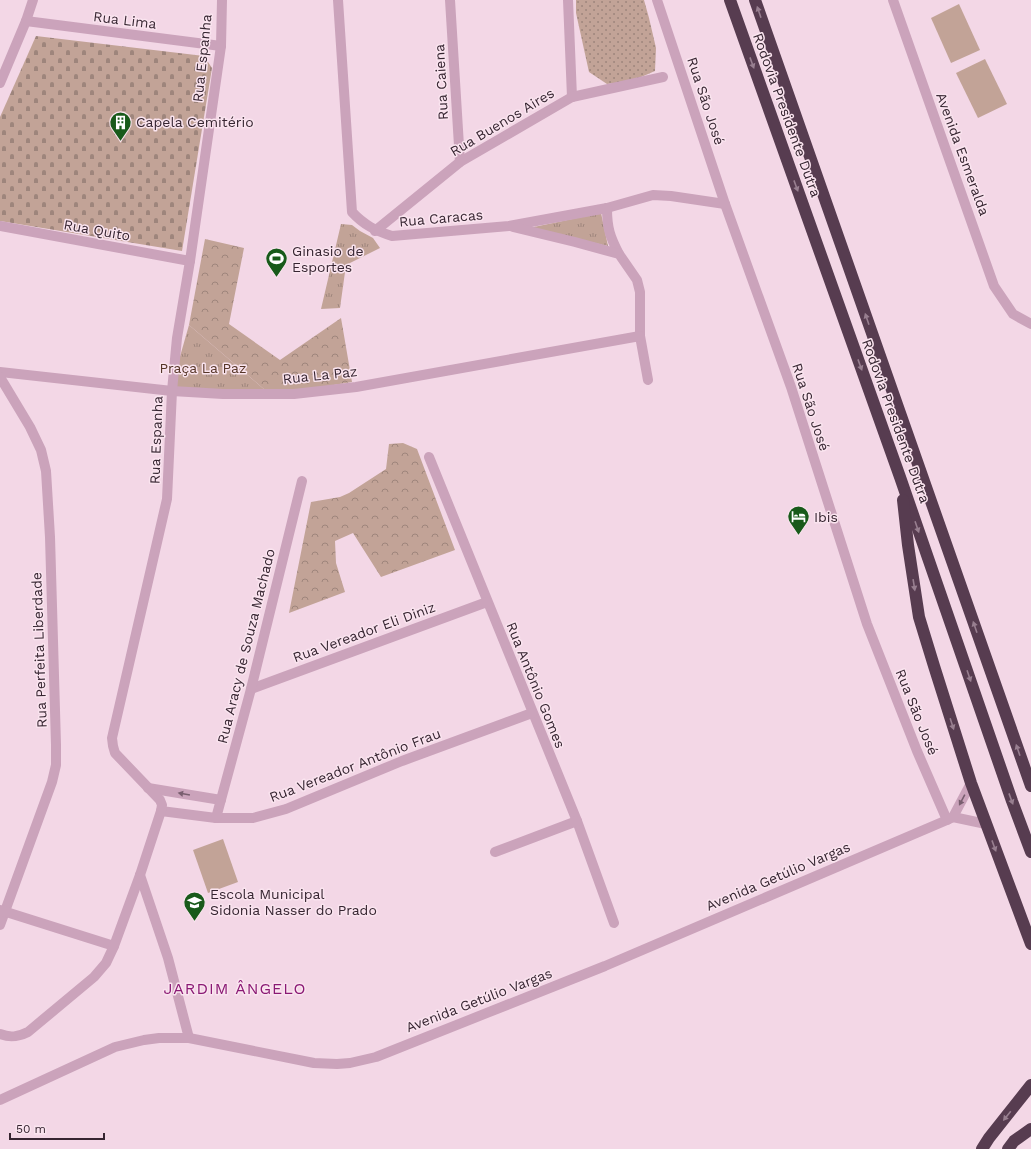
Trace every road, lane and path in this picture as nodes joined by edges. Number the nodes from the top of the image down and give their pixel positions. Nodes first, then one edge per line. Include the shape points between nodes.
1 (32, 0) edge
2 (222, 0) edge
3 (338, 0) edge
4 (450, 0) edge
5 (568, 0) edge
6 (657, 0) edge
7 (730, 0) edge
8 (754, 0) edge
9 (893, 0) edge
10 (26, 21) junction
11 (220, 46) junction
12 (663, 77) dead end
13 (0, 83) edge
14 (572, 97) junction
15 (460, 162) junction
16 (725, 204) junction
17 (607, 208) junction
18 (0, 226) edge
19 (510, 226) junction
20 (375, 231) junction
21 (619, 254) junction
22 (190, 261) junction
23 (1031, 324) edge
24 (640, 336) junction
25 (0, 372) edge
26 (0, 377) edge
27 (648, 380) dead end
28 (172, 391) junction
29 (429, 457) dead end
30 (900, 477) junction
31 (302, 481) dead end
32 (487, 602) junction
33 (251, 689) junction
34 (532, 713) junction
35 (971, 783) junction
36 (1031, 786) edge
37 (148, 788) junction
38 (221, 800) junction
39 (161, 811) junction
40 (216, 818) junction
41 (950, 818) junction
42 (577, 821) junction
43 (986, 824) junction
44 (495, 852) dead end
45 (1031, 852) edge
46 (140, 875) junction
47 (2, 911) edge
48 (614, 923) dead end
49 (0, 925) edge
50 (1031, 944) edge
51 (114, 946) junction
52 (0, 1034) edge
53 (189, 1038) junction
54 (1031, 1085) edge
55 (0, 1100) edge
56 (1031, 1129) edge
57 (982, 1149) edge
58 (1008, 1149) edge

1 - 10 street
2 - 11 street, Rua Espanha
3 - 20 street, Rua Caracas via 352,212
4 - 15 street, Rua Caiena
5 - 14 street
6 - 16 street, Rua São José
7 -> 30 highway, Rodovia Presidente Dutra
36 -> 8 highway, Rodovia Presidente Dutra
9 - 23 street, Avenida Esmeralda via 994,286 1013,314
10 - 11 street, Rua Lima
10 - 13 street
11 - 22 street, Rua Espanha
12 - 14 street, Rua Buenos Aires
14 - 15 street, Rua Buenos Aires
15 - 20 street, Rua Buenos Aires
16 - 17 street, Rua Caracas via 653,195
16 - 41 street, Rua São José via 791,387 867,624 917,751
17 - 19 street, Rua Caracas
17 - 21 street via 607,224
18 - 22 street, Rua Quito
19 - 20 street, Rua Caracas via 392,236
19 - 21 street
21 - 24 street via 637,280 640,292
22 - 28 street, Rua Espanha via 177,338
24 - 27 street
24 - 28 street, Rua La Paz via 363,385 294,394
25 - 28 street, Rua La Paz
26 - 47 street, Rua Perfeita Liberdade via 30,427 41,450 46,470 56,745 56,765 52,782
28 - 37 street, Rua Espanha via 168,499 112,738 115,753
29 - 32 street, Rua Antônio Gomes
30 -> 35 highway via 919,617
30 -> 45 highway, Rodovia Presidente Dutra
31 - 33 street, Rua Aracy de Souza Machado
32 - 33 street, Rua Vereador Eli Diniz
32 - 34 street, Rua Antônio Gomes
33 - 38 street, Rua Aracy de Souza Machado
34 - 40 street, Rua Vereador Antônio Frau via 402,761 286,809 253,818
34 - 42 street, Rua Antônio Gomes
35 -> 41 street
35 - 43 highway
38 -> 37 street
37 - 39 street, Rua Espanha via 160,800
38 - 40 street, Rua Aracy de Souza Machado
39 - 40 street, Rua Vereador Antônio Frau
39 - 46 street
41 - 43 street
41 - 53 street, Avenida Getúlio Vargas via 605,966 363,1060 314,1064
42 - 44 street
42 - 48 street, Rua Antônio Gomes
43 -> 50 highway
46 - 51 street
46 - 53 street via 168,958
47 - 49 street, Rua Perfeita Liberdade
47 - 51 street
51 - 52 street via 106,963 94,977 28,1032 16,1037
53 - 55 street, Avenida Getúlio Vargas via 144,1040 115,1047
54 -> 57 highway
56 - 58 highway via 1014,1141

